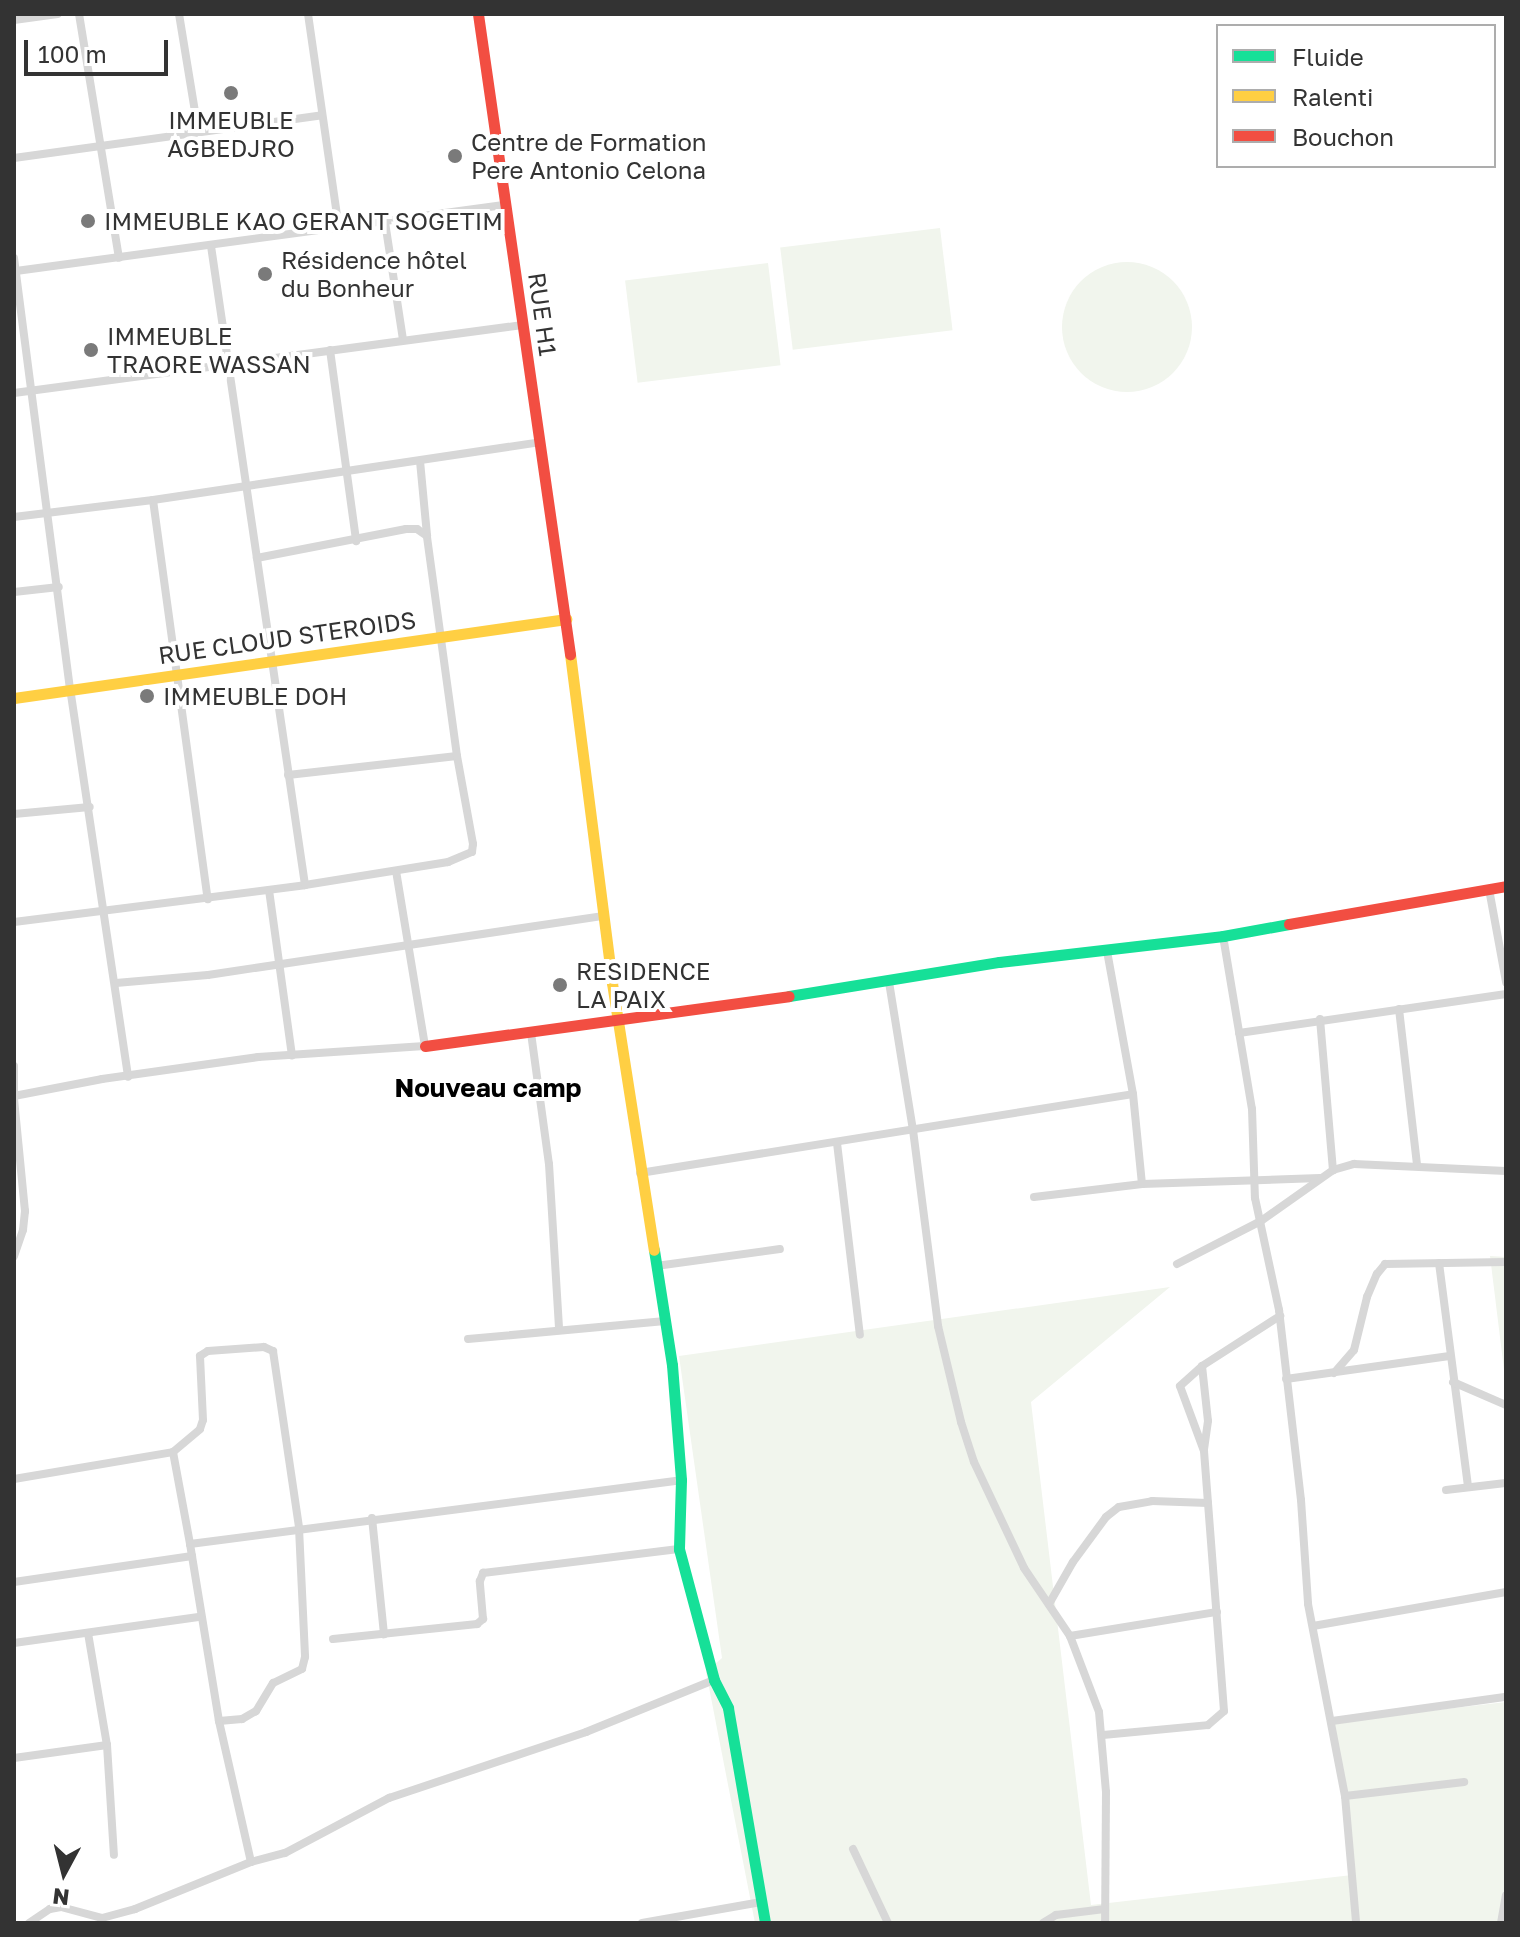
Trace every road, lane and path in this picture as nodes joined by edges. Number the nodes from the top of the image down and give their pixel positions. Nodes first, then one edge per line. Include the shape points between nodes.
1 (58, 14) edge
2 (79, 14) edge
3 (179, 14) edge
4 (308, 14) edge
5 (478, 14) edge
6 (14, 20) edge
7 (322, 115) junction
8 (198, 130) junction
9 (99, 144) junction
10 (14, 158) edge
11 (506, 205) junction
12 (385, 222) junction
13 (339, 229) junction
14 (211, 246) junction
15 (14, 258) edge
16 (119, 258) junction
17 (16, 271) junction
18 (522, 325) junction
19 (403, 340) junction
20 (330, 350) junction
21 (227, 362) junction
22 (32, 391) junction
23 (14, 393) edge
24 (539, 442) junction
25 (420, 461) junction
26 (345, 469) junction
27 (245, 485) junction
28 (153, 500) junction
29 (49, 513) junction
30 (14, 517) edge
31 (427, 536) junction
32 (356, 541) junction
33 (257, 558) junction
34 (59, 587) junction
35 (14, 592) edge
36 (566, 619) junction
37 (443, 638) junction
38 (271, 660) junction
39 (178, 673) junction
40 (70, 688) junction
41 (14, 698) edge
42 (457, 756) junction
43 (288, 775) junction
44 (90, 807) junction
45 (14, 814) edge
46 (396, 871) junction
47 (305, 885) junction
48 (1506, 886) edge
49 (1489, 889) junction
50 (269, 890) junction
51 (208, 899) junction
52 (104, 909) junction
53 (604, 916) junction
54 (14, 922) edge
55 (1223, 936) junction
56 (408, 945) junction
57 (1107, 951) junction
58 (280, 965) junction
59 (889, 982) junction
60 (1506, 982) edge
61 (116, 983) junction
62 (1506, 994) edge
63 (1399, 1009) junction
64 (1320, 1019) junction
65 (617, 1020) junction
66 (531, 1033) junction
67 (1239, 1033) junction
68 (425, 1046) junction
69 (292, 1055) junction
70 (14, 1066) edge
71 (128, 1077) junction
72 (1133, 1094) junction
73 (14, 1096) edge
74 (913, 1130) junction
75 (837, 1143) junction
76 (1417, 1164) junction
77 (1333, 1170) junction
78 (1506, 1171) edge
79 (640, 1173) junction
80 (1321, 1178) junction
81 (1255, 1182) junction
82 (1142, 1184) junction
83 (1034, 1197) dead end
84 (1261, 1221) junction
85 (780, 1249) dead end
86 (14, 1256) edge
87 (1506, 1262) edge
88 (1439, 1263) junction
89 (1177, 1264) dead end
90 (656, 1266) junction
91 (1280, 1316) junction
92 (665, 1321) junction
93 (559, 1329) junction
94 (860, 1335) dead end
95 (468, 1339) dead end
96 (1449, 1356) junction
97 (1202, 1366) junction
98 (1334, 1373) junction
99 (1286, 1379) junction
100 (1453, 1382) junction
101 (1506, 1405) edge
102 (1204, 1451) junction
103 (173, 1452) junction
104 (14, 1479) edge
105 (681, 1480) junction
106 (1506, 1483) edge
107 (1468, 1486) junction
108 (1446, 1490) dead end
109 (1208, 1503) junction
110 (372, 1518) junction
111 (299, 1528) junction
112 (190, 1544) junction
113 (679, 1549) junction
114 (192, 1556) junction
115 (14, 1582) edge
116 (1506, 1592) edge
117 (1049, 1604) junction
118 (1217, 1612) junction
119 (200, 1617) junction
120 (1313, 1626) junction
121 (88, 1633) junction
122 (384, 1634) junction
123 (1070, 1636) junction
124 (333, 1639) dead end
125 (14, 1643) edge
126 (714, 1680) junction
127 (1506, 1697) edge
128 (219, 1721) junction
129 (1332, 1721) junction
130 (1103, 1735) junction
131 (107, 1745) junction
132 (14, 1758) edge
133 (1464, 1782) dead end
134 (1345, 1796) junction
135 (853, 1849) dead end
136 (114, 1855) dead end
137 (251, 1862) junction
138 (1506, 1895) edge
139 (761, 1902) junction
140 (1105, 1909) junction
141 (29, 1923) edge
142 (642, 1923) edge
143 (765, 1923) edge
144 (888, 1923) edge
145 (1043, 1923) edge
146 (1105, 1923) edge
147 (1356, 1923) edge
148 (1501, 1923) edge

1 - 6 street
2 - 9 street
3 - 8 street
4 - 7 street
5 - 11 street, RUE H1
7 - 8 street
7 - 13 street
8 - 9 street
9 - 10 street
9 - 16 street
11 - 12 street
11 - 18 street, RUE H1
12 - 13 street
12 - 19 street
13 - 14 street
14 - 16 street
14 - 21 street
15 - 17 street
16 - 17 street
17 - 22 street
18 - 19 street
18 - 24 street, RUE H1
19 - 20 street
20 - 21 street
20 - 26 street
21 - 22 street
21 - 27 street
22 - 23 street
22 - 29 street
24 - 25 street
24 - 36 street, RUE H1
25 - 26 street
25 - 31 street
26 - 27 street
26 - 32 street
27 - 28 street
27 - 33 street
28 - 29 street
28 - 39 street
29 - 30 street
29 - 34 street
31 - 32 street via 406,529
31 - 37 street
32 - 33 street
33 - 38 street
34 - 35 street
34 - 40 street
36 - 37 street, RUE CLOUD STEROIDS
36 - 53 street, RUE H1
37 - 38 street, RUE CLOUD STEROIDS
37 - 42 street
38 - 39 street, RUE CLOUD STEROIDS
38 - 43 street
39 - 40 street, RUE CLOUD STEROIDS
39 - 51 street
40 - 41 street, RUE CLOUD STEROIDS
40 - 44 street
42 - 43 street
42 - 46 street via 472,852 458,860
43 - 47 street
44 - 45 street
44 - 52 street
46 - 47 street
46 - 56 street
47 - 50 street
48 - 49 street
49 - 55 street
49 - 60 street
50 - 51 street
50 - 58 street
51 - 52 street
52 - 54 street
52 - 61 street
53 - 56 street
53 - 65 street, RUE H1
55 - 57 street
55 - 67 street
56 - 58 street
56 - 68 street
57 - 59 street via 999,962
57 - 72 street
58 - 61 street
58 - 69 street
59 - 65 street
59 - 74 street
61 - 71 street
62 - 63 street
63 - 64 street
63 - 76 street
64 - 67 street
64 - 77 street
65 - 66 street
65 - 79 street, RUE H1
66 - 68 street
66 - 93 street via 549,1164
67 - 81 street via 1252,1109
68 - 69 street
69 - 71 street
70 - 73 street
71 - 73 street
72 - 74 street
72 - 82 street
73 - 86 street via 25,1211
74 - 75 street
74 - 117 street via 938,1326 961,1422 1024,1568
75 - 79 street
75 - 94 street
76 - 77 street via 1354,1164
76 - 78 street
77 - 80 street
79 - 90 street, RUE H1
80 - 81 street
80 - 84 street
81 - 82 street
81 - 84 street
82 - 83 street
84 - 89 street
84 - 91 street
85 - 90 street
87 - 88 street
88 - 96 street
88 - 98 street via 1380,1268 1354,1350
90 - 92 street, RUE H1
91 - 97 street
91 - 99 street
92 - 93 street
92 - 105 street, RUE H1
93 - 95 street
96 - 98 street
96 - 100 street
97 - 102 street via 1208,1421
97 - 102 street via 1180,1386
98 - 99 street
99 - 120 street
100 - 101 street
100 - 107 street
102 - 109 street
103 - 104 street
103 - 111 street via 203,1420 200,1356 264,1347 273,1351
103 - 112 street
105 - 110 street
105 - 113 street, RUE H1
106 - 107 street
107 - 108 street
109 - 117 street via 1152,1501 1119,1507 1073,1562
109 - 118 street
110 - 111 street
110 - 122 street
111 - 112 street
111 - 128 street via 302,1669 273,1683 256,1711 242,1719
112 - 114 street
113 - 122 street via 483,1573 482,1622
113 - 126 street, RUE H1
114 - 115 street
114 - 119 street
116 - 120 street
117 - 123 street
118 - 123 street
118 - 130 street via 1224,1701 1218,1719 1208,1725
119 - 121 street
119 - 128 street
120 - 129 street
121 - 125 street
121 - 131 street
122 - 124 street
123 - 130 street
126 - 137 street via 586,1732 389,1798 285,1853
126 - 139 street, RUE H1 via 728,1708
127 - 129 street
128 - 137 street
129 - 134 street
130 - 140 street
131 - 132 street
131 - 136 street
133 - 134 street
134 - 147 street
135 - 144 street
137 - 141 street via 135,1909 102,1918 61,1907
138 - 148 street
139 - 142 street
139 - 143 street, RUE H1
140 - 145 street via 1056,1915
140 - 146 street

